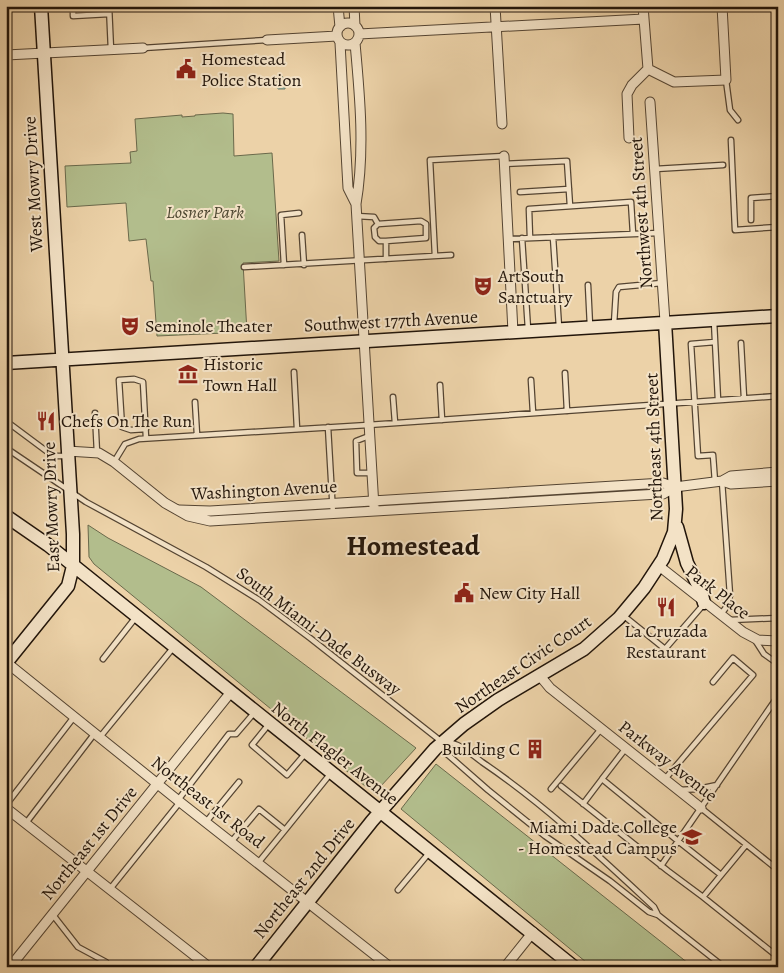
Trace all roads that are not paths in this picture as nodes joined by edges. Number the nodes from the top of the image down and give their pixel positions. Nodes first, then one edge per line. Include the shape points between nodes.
1 (41, 6) edge
2 (73, 6) edge
3 (109, 6) edge
4 (338, 6) edge
5 (354, 6) edge
6 (495, 6) edge
7 (643, 6) edge
8 (722, 6) edge
9 (109, 14) junction
10 (644, 19) junction
11 (497, 26) junction
12 (340, 27) junction
13 (356, 34) junction
14 (268, 40) joint
15 (338, 40) junction
16 (143, 48) joint
17 (111, 50) junction
18 (44, 53) junction
19 (6, 55) edge
20 (648, 69) junction
21 (726, 80) junction
22 (650, 102) dead end
23 (360, 106) junction
24 (344, 107) junction
25 (738, 120) dead end
26 (502, 124) dead end
27 (629, 138) dead end
28 (731, 140) dead end
29 (504, 160) junction
30 (723, 164) dead end
31 (347, 167) junction
32 (359, 167) junction
33 (654, 169) junction
34 (569, 189) junction
35 (520, 192) dead end
36 (778, 196) edge
37 (356, 204) junction
38 (570, 206) junction
39 (299, 213) dead end
40 (356, 216) junction
41 (752, 220) dead end
42 (378, 224) junction
43 (778, 226) edge
44 (659, 233) junction
45 (632, 234) junction
46 (302, 235) dead end
47 (553, 237) junction
48 (522, 238) junction
49 (530, 238) junction
50 (508, 239) junction
51 (386, 241) junction
52 (451, 255) dead end
53 (435, 256) junction
54 (386, 259) junction
55 (359, 261) junction
56 (284, 265) junction
57 (304, 265) junction
58 (244, 267) dead end
59 (662, 283) junction
60 (588, 285) dead end
61 (778, 316) edge
62 (714, 319) junction
63 (665, 322) junction
64 (614, 326) junction
65 (590, 327) junction
66 (559, 329) junction
67 (528, 331) junction
68 (513, 332) junction
69 (363, 341) junction
70 (715, 342) junction
71 (741, 342) dead end
72 (62, 359) junction
73 (6, 363) edge
74 (294, 372) dead end
75 (565, 373) dead end
76 (530, 380) dead end
77 (440, 385) dead end
78 (778, 396) edge
79 (393, 397) dead end
80 (744, 398) junction
81 (718, 400) junction
82 (195, 402) dead end
83 (695, 402) junction
84 (670, 403) junction
85 (567, 411) junction
86 (95, 413) dead end
87 (533, 413) junction
88 (6, 420) edge
89 (442, 420) junction
90 (395, 423) junction
91 (368, 425) junction
92 (328, 427) junction
93 (146, 429) junction
94 (297, 429) junction
95 (197, 435) junction
96 (369, 436) junction
97 (146, 438) junction
98 (6, 448) edge
99 (97, 453) junction
100 (67, 454) junction
101 (114, 462) junction
102 (778, 472) edge
103 (371, 473) junction
104 (778, 481) edge
105 (718, 482) junction
106 (675, 487) junction
107 (70, 492) junction
108 (373, 501) junction
109 (333, 503) junction
110 (176, 510) junction
111 (374, 512) junction
112 (333, 514) junction
113 (6, 516) edge
114 (676, 519) junction
115 (73, 566) junction
116 (659, 566) junction
117 (704, 603) junction
118 (622, 614) junction
119 (137, 616) junction
120 (723, 618) junction
121 (778, 618) edge
122 (754, 638) junction
123 (778, 641) edge
124 (174, 647) junction
125 (103, 660) dead end
126 (6, 662) edge
127 (778, 664) edge
128 (540, 676) junction
129 (713, 682) dead end
130 (231, 692) junction
131 (778, 696) edge
132 (255, 712) junction
133 (74, 717) junction
134 (269, 723) junction
135 (601, 729) junction
136 (98, 735) junction
137 (442, 742) junction
138 (626, 748) junction
139 (306, 752) junction
140 (332, 773) junction
141 (665, 778) junction
142 (602, 779) junction
143 (239, 782) dead end
144 (157, 783) junction
145 (717, 785) junction
146 (561, 786) dead end
147 (552, 790) dead end
148 (678, 790) junction
149 (179, 801) junction
150 (583, 804) junction
151 (6, 807) edge
152 (701, 808) junction
153 (381, 811) junction
154 (206, 822) junction
155 (26, 823) junction
156 (285, 830) junction
157 (678, 841) junction
158 (231, 842) junction
159 (746, 845) junction
160 (430, 851) junction
161 (258, 863) junction
162 (661, 866) junction
163 (87, 870) junction
164 (778, 870) edge
165 (721, 875) junction
166 (110, 889) junction
167 (398, 890) dead end
168 (703, 897) junction
169 (308, 902) junction
170 (53, 914) junction
171 (658, 915) junction
172 (533, 932) junction
173 (778, 956) edge
174 (106, 962) dead end
175 (12, 964) edge
176 (209, 967) edge
177 (256, 967) edge
178 (390, 967) edge
179 (504, 967) edge
180 (574, 967) edge
181 (724, 967) edge

1 - 18 street, West Mowry Drive
2 - 9 lane via 74,16
3 - 9 lane
4 - 12 street
5 - 13 street
6 - 11 street
7 - 10 street
8 - 21 street
9 - 17 lane
10 - 11 street
10 - 20 street
11 - 13 street
11 - 26 street
12 - 13 street via 345,23
12 - 15 street
13 - 15 street via 348,46
13 - 23 street
14 - 15 street
14 - 16 lane
15 - 24 street
16 - 17 street
17 - 18 street
18 - 19 street
18 - 72 street, West Mowry Drive
20 - 21 street via 674,82
20 - 27 street, Northwest 4th Street via 627,94
21 - 25 lane via 730,110
22 - 33 street, Northwest 4th Street
23 - 24 street
23 - 32 street via 362,140
24 - 31 street
28 - 43 lane via 735,230
29 - 34 lane via 567,161
29 - 50 street
29 - 53 lane via 430,160
30 - 33 lane
31 - 32 street
31 - 37 street via 348,188
32 - 37 street
33 - 44 street, Northwest 4th Street
34 - 35 lane
34 - 38 lane
36 - 41 lane via 751,198
37 - 40 street
38 - 45 lane via 631,202
38 - 49 lane via 529,209
39 - 56 lane via 281,215
40 - 42 lane via 374,217
40 - 55 street
42 - 51 lane via 374,228 375,237 378,241
42 - 51 lane via 421,221 426,224 426,238
44 - 45 lane
44 - 59 street, Northwest 4th Street
45 - 47 lane
46 - 57 lane
47 - 49 lane
47 - 66 lane
48 - 49 lane
48 - 50 lane
48 - 67 lane
50 - 68 street
51 - 54 lane
52 - 53 lane
53 - 54 lane
54 - 55 lane
55 - 57 lane
55 - 69 street
56 - 57 lane
56 - 58 lane
59 - 63 street, Northwest 4th Street
59 - 64 lane via 620,287 616,292
60 - 65 lane
61 - 62 street, Southwest 177th Avenue
62 - 63 street, Southwest 177th Avenue
62 - 70 lane
63 - 64 street, Southwest 177th Avenue
63 - 84 street, Northeast 4th Street
64 - 65 street, Southwest 177th Avenue
65 - 66 street, Southwest 177th Avenue
66 - 67 street, Southwest 177th Avenue
67 - 68 street, Southwest 177th Avenue
68 - 69 street, Southwest 177th Avenue
69 - 72 street, Southwest 177th Avenue
69 - 91 street
70 - 81 lane
70 - 83 lane via 692,344
71 - 80 lane
72 - 73 street, Southwest 177th Avenue
72 - 100 street, East Mowry Drive
74 - 94 lane
75 - 85 lane
76 - 87 lane
77 - 89 lane
78 - 80 lane
79 - 90 lane
80 - 81 lane
81 - 83 lane
82 - 95 lane
83 - 84 lane
83 - 105 lane via 698,456 713,455
84 - 85 lane
84 - 106 street, Northeast 4th Street
85 - 87 lane
86 - 99 lane
87 - 89 lane
88 - 100 lane via 53,456
89 - 90 lane
90 - 91 lane
91 - 92 lane
91 - 96 street
92 - 94 lane
92 - 109 lane
93 - 93 lane via 143,382 119,380 122,427
93 - 97 lane
94 - 95 lane
95 - 97 lane
96 - 103 street
96 - 103 lane via 356,441 357,473
97 - 101 lane via 125,444
98 - 107 lane, South Miami-Dade Busway
99 - 100 street
99 - 101 street
100 - 107 street, East Mowry Drive
101 - 110 street via 152,495
102 - 105 street, Washington Avenue via 731,476
103 - 108 street
104 - 105 street, Washington Avenue
105 - 106 street, Washington Avenue
105 - 120 lane via 730,595
106 - 108 street, Washington Avenue via 663,483
106 - 111 street, Washington Avenue via 664,494
106 - 114 street, Northeast 4th Street
107 - 115 street, East Mowry Drive
107 - 137 lane, South Miami-Dade Busway via 206,566 255,597
108 - 109 street, Washington Avenue
108 - 111 street
109 - 110 street, Washington Avenue via 210,511
109 - 112 lane
110 - 112 street, Washington Avenue via 210,521
111 - 112 street, Washington Avenue
113 - 115 street, North Flagler Avenue
114 - 116 street, Northeast 4th Street via 670,545
114 - 117 street via 687,563
115 - 119 street, North Flagler Avenue
115 - 126 street, East Mowry Drive via 68,586
116 - 117 street, Park Place
116 - 118 street, Northeast Civic Court
117 - 118 lane via 665,649
117 - 120 street, Park Place
118 - 128 street, Northeast Civic Court via 588,646
119 - 124 street, North Flagler Avenue
119 - 125 lane
120 - 121 lane
120 - 122 street, Park Place
122 - 123 street
122 - 127 lane, Park Place via 764,654
124 - 130 street, North Flagler Avenue
124 - 136 lane
126 - 133 street, Northeast 1st Road
128 - 135 street, Parkway Avenue
128 - 137 street, Northeast Civic Court via 498,700
129 - 141 lane via 733,658 753,675
130 - 132 street, North Flagler Avenue
130 - 144 street, Northeast 1st Drive
131 - 145 lane
132 - 134 street, North Flagler Avenue
132 - 149 lane via 236,734 229,734
133 - 136 street, Northeast 1st Road
133 - 151 lane
134 - 139 street, North Flagler Avenue
134 - 139 lane via 252,745 287,775
135 - 138 street, Parkway Avenue
135 - 147 lane
136 - 144 street, Northeast 1st Road
136 - 155 lane
137 - 153 street, Northeast Civic Court
137 - 171 lane, South Miami-Dade Busway via 447,754 545,836 649,912
137 - 171 lane, South Miami-Dade Busway via 454,743 506,778 591,848 654,906
138 - 141 street, Parkway Avenue
138 - 142 lane
139 - 140 street, North Flagler Avenue
140 - 153 street, North Flagler Avenue
140 - 156 lane
141 - 148 street, Parkway Avenue
142 - 150 lane
142 - 157 lane
143 - 154 lane
144 - 149 street, Northeast 1st Road
144 - 163 street, Northeast 1st Drive
145 - 148 lane
145 - 152 lane
146 - 150 lane
148 - 152 street, Parkway Avenue
149 - 154 street, Northeast 1st Road
149 - 166 lane
150 - 162 lane
151 - 155 street
152 - 157 lane
152 - 159 lane, Parkway Avenue
153 - 160 street, North Flagler Avenue
153 - 169 street, Northeast 2nd Drive
154 - 158 street, Northeast 1st Road
155 - 163 street
156 - 158 lane via 259,809
156 - 161 lane
157 - 162 lane
157 - 165 lane
158 - 161 street, Northeast 1st Road
159 - 164 lane, Parkway Avenue
159 - 165 lane
160 - 167 lane
160 - 172 street, North Flagler Avenue
161 - 169 street, Northeast 1st Road
162 - 168 lane
163 - 166 street
163 - 170 street, Northeast 1st Drive
165 - 168 lane
166 - 176 street
168 - 173 lane
169 - 177 street, Northeast 2nd Drive
169 - 178 street, Northeast 1st Road
170 - 174 lane via 78,947
170 - 175 street, Northeast 1st Drive
171 - 181 lane, South Miami-Dade Busway
172 - 179 street
172 - 180 street, North Flagler Avenue

